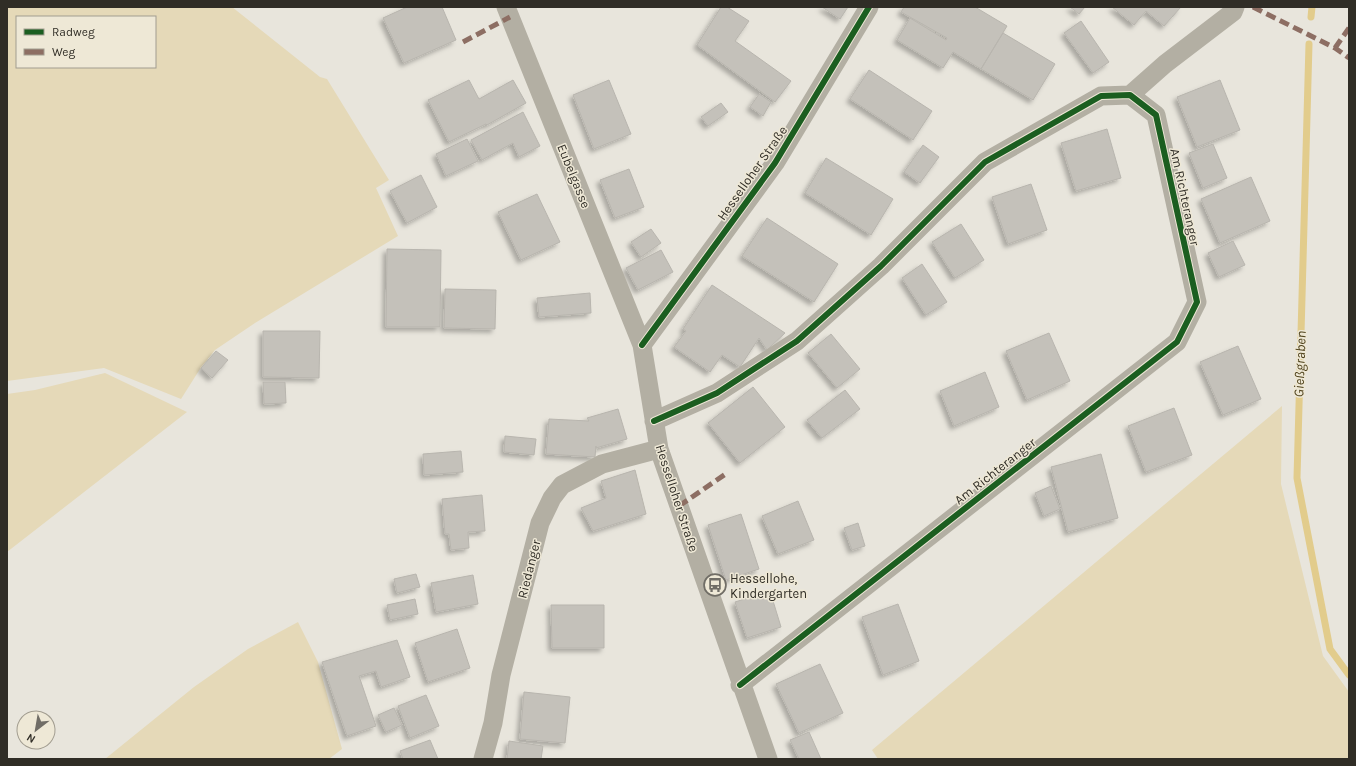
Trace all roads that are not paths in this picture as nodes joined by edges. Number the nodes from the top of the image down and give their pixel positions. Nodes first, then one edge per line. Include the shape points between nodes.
1 (506, 7) edge
2 (869, 7) edge
3 (1235, 7) edge
4 (1130, 95) junction
5 (642, 345) junction
6 (654, 421) junction
7 (659, 448) junction
8 (740, 685) junction
9 (483, 759) edge
10 (768, 759) edge

1 - 5 street, Eubelgasse
2 - 5 street, Hesselloher Straße via 775,163
3 - 4 street via 1233,12 1165,64
4 - 6 street via 1101,96 985,162 881,266 797,340 717,392
4 - 8 street, Am Richteranger via 1156,115 1197,302 1177,342
5 - 6 street, Hesselloher Straße
6 - 7 street, Hesselloher Straße
7 - 8 street, Hesselloher Straße
7 - 9 street, Riedanger via 602,464 562,485 552,498 540,523 501,675 493,723
8 - 10 street, Hesselloher Straße

